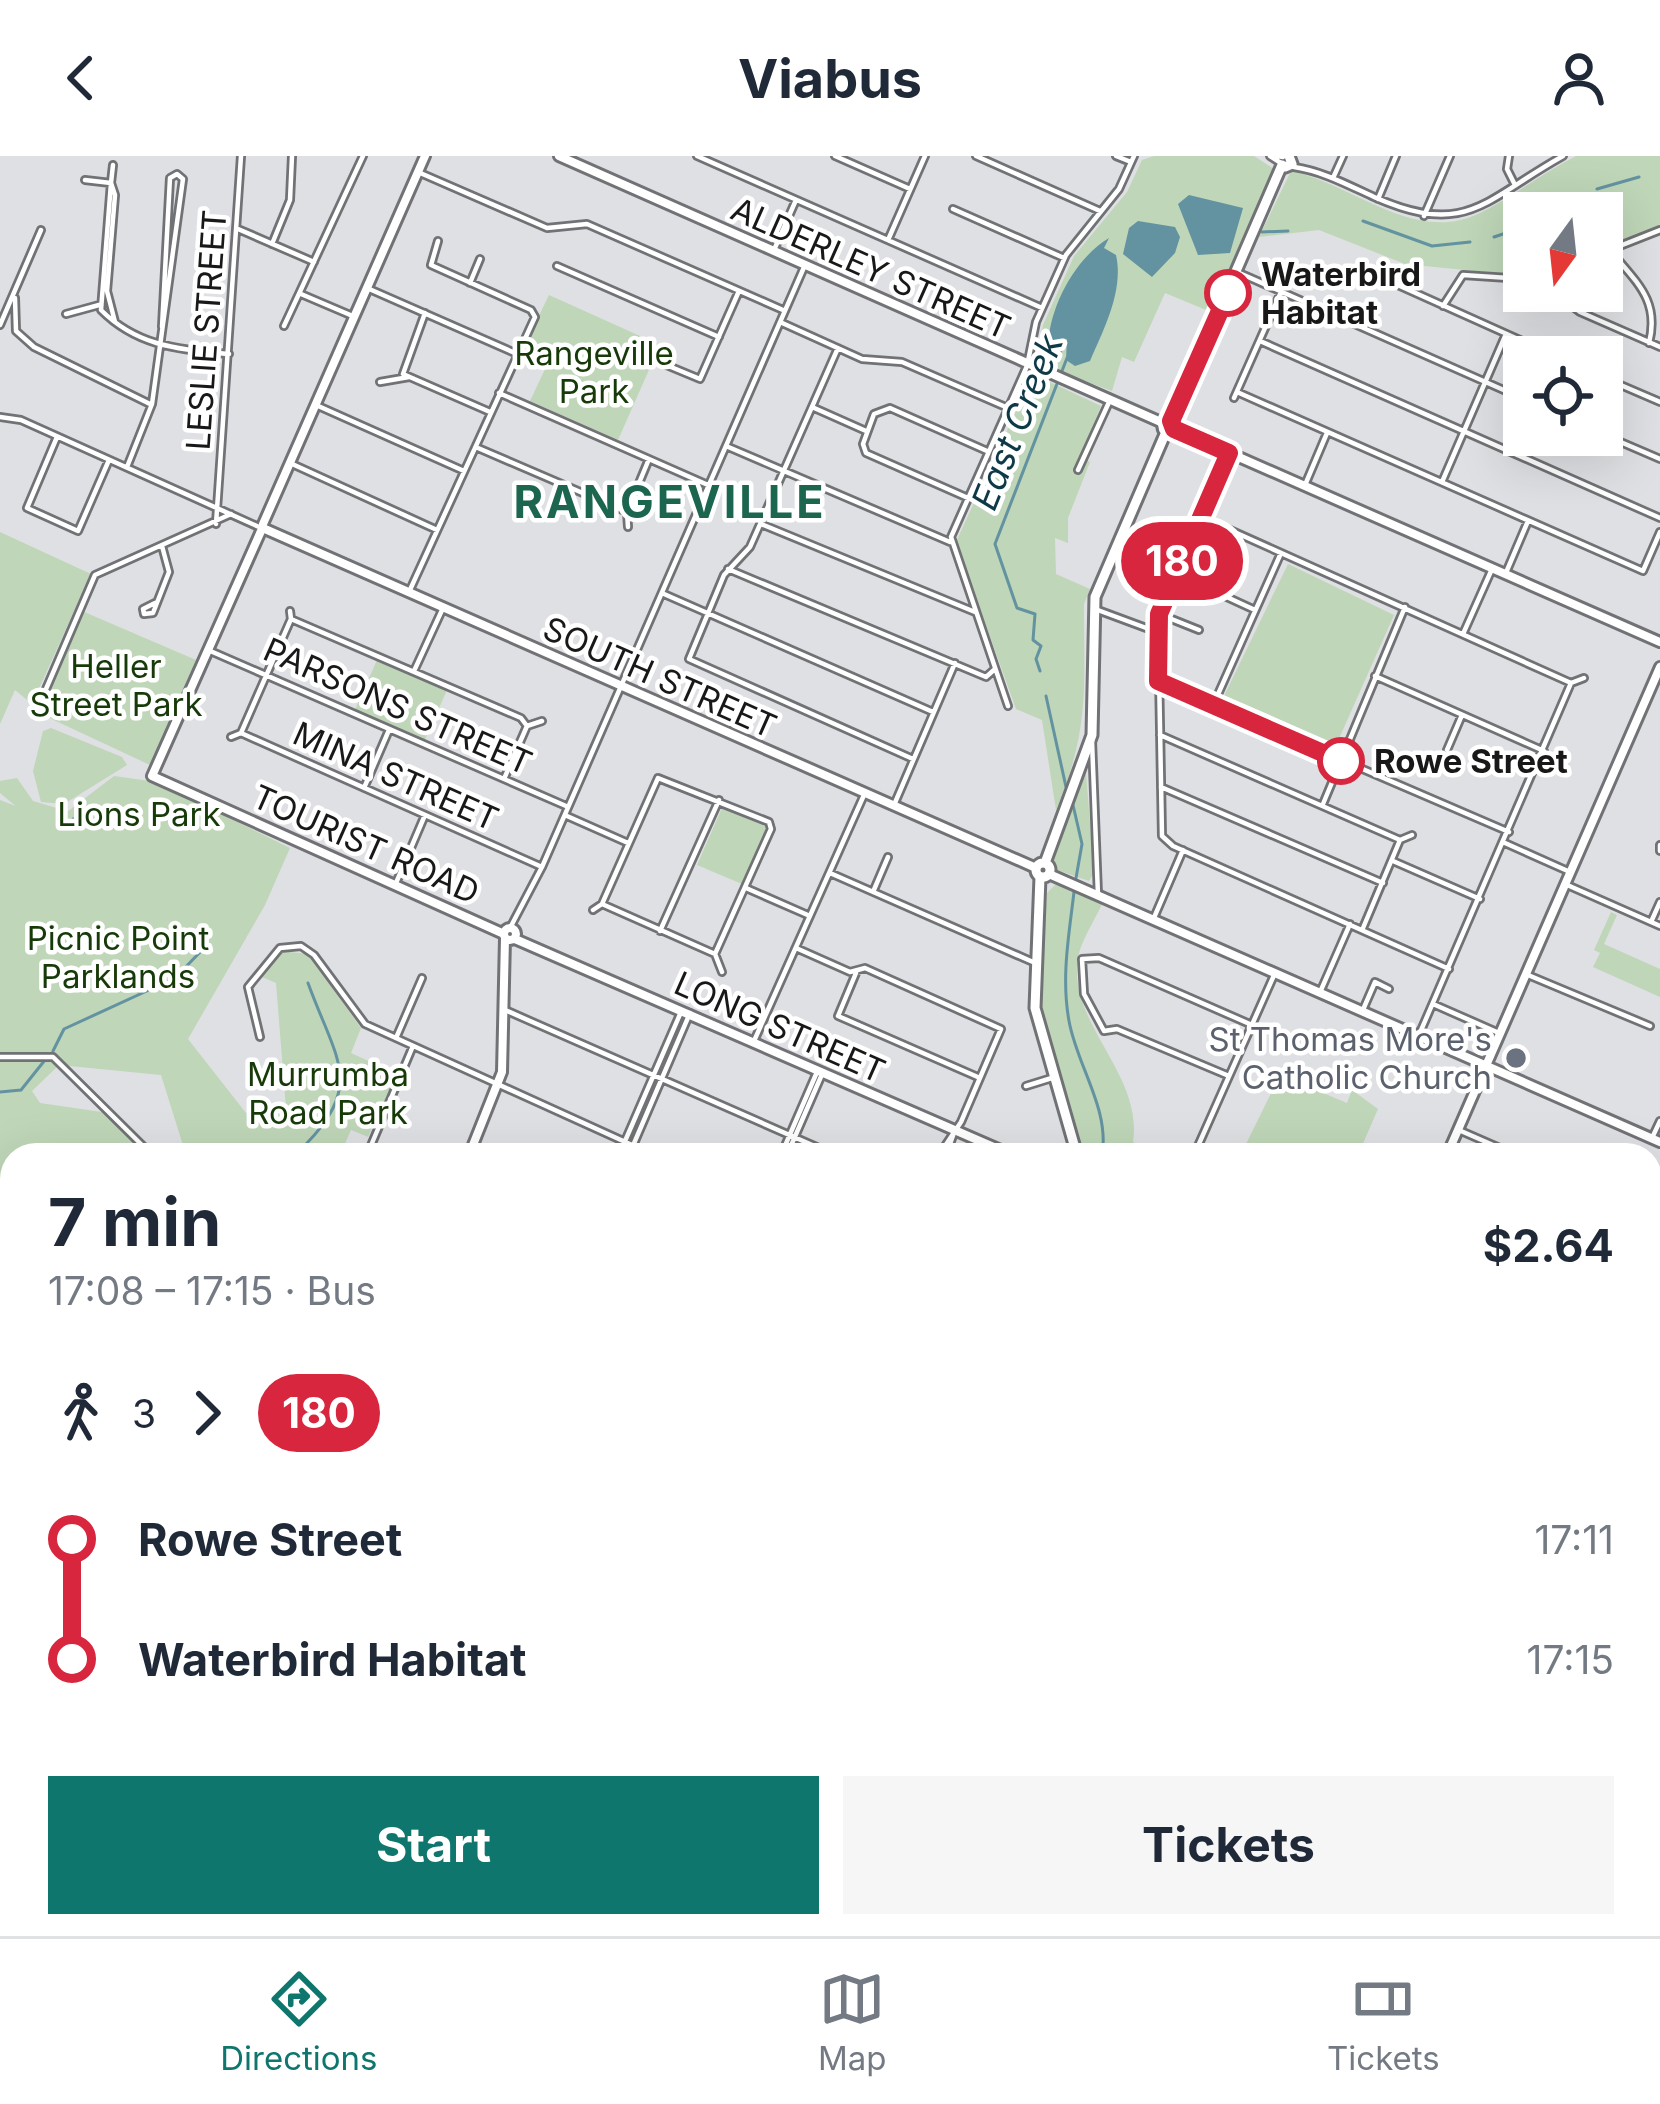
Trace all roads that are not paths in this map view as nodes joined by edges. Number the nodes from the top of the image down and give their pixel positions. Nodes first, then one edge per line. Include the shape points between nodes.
1 (241, 156) edge
2 (292, 156) edge
3 (363, 156) edge
4 (424, 156) edge
5 (559, 156) edge
6 (697, 156) edge
7 (735, 156) edge
8 (835, 156) edge
9 (925, 156) edge
10 (976, 156) edge
11 (1116, 156) edge
12 (1343, 156) edge
13 (1396, 156) edge
14 (1450, 156) edge
15 (1509, 156) edge
16 (1563, 156) edge
17 (1132, 159) edge
18 (1285, 160) edge
19 (113, 164) dead end
20 (728, 170) junction
21 (418, 172) junction
22 (1333, 178) junction
23 (85, 180) dead end
24 (111, 183) junction
25 (1515, 185) junction
26 (910, 189) junction
27 (1378, 199) junction
28 (796, 200) junction
29 (953, 209) dead end
30 (1100, 211) junction
31 (1424, 216) junction
32 (238, 229) junction
33 (41, 230) dead end
34 (1659, 232) edge
35 (887, 240) junction
36 (438, 241) dead end
37 (272, 244) junction
38 (1623, 246) edge
39 (773, 250) junction
40 (1064, 258) junction
41 (480, 260) dead end
42 (314, 262) junction
43 (805, 265) junction
44 (556, 266) dead end
45 (1623, 271) edge
46 (1237, 272) junction
47 (1371, 273) dead end
48 (1503, 277) edge
49 (470, 283) junction
50 (367, 288) junction
51 (739, 291) junction
52 (1281, 292) junction
53 (301, 294) junction
54 (14, 298) junction
55 (99, 304) junction
56 (1443, 306) junction
57 (1042, 308) junction
58 (785, 311) junction
59 (1580, 312) edge
60 (425, 313) junction
61 (66, 314) dead end
62 (355, 317) junction
63 (115, 322) junction
64 (780, 322) junction
65 (0, 325) edge
66 (284, 326) dead end
67 (162, 327) junction
68 (1506, 334) junction
69 (1511, 336) edge
70 (718, 337) junction
71 (1260, 341) junction
72 (1649, 343) junction
73 (158, 347) junction
74 (1660, 347) edge
75 (838, 348) junction
76 (515, 353) junction
77 (229, 354) junction
78 (659, 362) dead end
79 (1027, 363) junction
80 (406, 375) junction
81 (380, 382) dead end
82 (1485, 382) junction
83 (1623, 385) edge
84 (1503, 390) edge
85 (499, 393) junction
86 (1110, 400) junction
87 (1660, 402) edge
88 (152, 404) junction
89 (316, 404) junction
90 (812, 407) junction
91 (1009, 408) junction
92 (490, 412) junction
93 (0, 417) edge
94 (1169, 426) junction
95 (866, 431) junction
96 (1463, 432) junction
97 (1328, 433) junction
98 (57, 437) junction
99 (1623, 443) edge
100 (726, 446) junction
101 (476, 447) junction
102 (988, 452) junction
103 (1229, 453) junction
104 (649, 459) junction
105 (1660, 459) edge
106 (109, 460) junction
107 (290, 463) junction
108 (127, 467) junction
109 (1078, 470) dead end
110 (464, 471) junction
111 (784, 471) junction
112 (1442, 482) junction
113 (708, 485) junction
114 (1305, 485) junction
115 (968, 498) junction
116 (218, 508) junction
117 (627, 512) junction
118 (231, 514) junction
119 (1201, 517) junction
120 (1660, 518) edge
121 (1528, 521) junction
122 (216, 524) junction
123 (761, 524) junction
124 (628, 527) dead end
125 (262, 528) junction
126 (437, 530) junction
127 (1660, 532) edge
128 (950, 542) junction
129 (162, 546) junction
130 (1281, 553) junction
131 (728, 569) junction
132 (1492, 569) junction
133 (1176, 574) junction
134 (1505, 574) junction
135 (409, 592) junction
136 (661, 593) junction
137 (155, 604) dead end
138 (1405, 607) junction
139 (443, 608) junction
140 (1093, 608) junction
141 (1256, 610) junction
142 (975, 612) junction
143 (707, 614) junction
144 (1159, 616) junction
145 (1142, 628) junction
146 (1199, 630) dead end
147 (1157, 632) junction
148 (1463, 634) junction
149 (1660, 642) edge
150 (208, 650) junction
151 (955, 663) junction
152 (1660, 667) edge
153 (995, 669) junction
154 (415, 671) junction
155 (266, 674) junction
156 (1375, 676) junction
157 (1584, 678) dead end
158 (1158, 681) junction
159 (1571, 683) junction
160 (621, 687) junction
161 (1215, 702) junction
162 (1008, 706) dead end
163 (38, 710) dead end
164 (933, 712) junction
165 (1462, 715) junction
166 (542, 721) dead end
167 (526, 726) junction
168 (389, 730) junction
169 (241, 733) junction
170 (1160, 735) junction
171 (231, 737) dead end
172 (1447, 750) dead end
173 (1544, 751) junction
174 (913, 758) junction
175 (1342, 759) junction
176 (1089, 765) junction
177 (504, 779) junction
178 (1161, 787) junction
179 (364, 788) junction
180 (865, 793) junction
181 (719, 800) junction
182 (1323, 804) junction
183 (894, 805) junction
184 (568, 807) junction
185 (425, 815) junction
186 (564, 815) junction
187 (1509, 832) junction
188 (1412, 835) dead end
189 (1400, 840) junction
190 (628, 843) junction
191 (1504, 843) junction
192 (1183, 850) junction
193 (888, 857) dead end
194 (1393, 861) junction
195 (542, 868) junction
196 (1043, 871) junction
197 (1570, 872) junction
198 (830, 873) junction
199 (396, 883) junction
200 (1383, 883) junction
201 (1565, 884) junction
202 (746, 888) junction
203 (873, 892) junction
204 (1099, 895) junction
205 (1480, 899) junction
206 (1660, 902) edge
207 (602, 904) junction
208 (593, 910) dead end
209 (810, 916) junction
210 (1153, 920) junction
211 (1651, 922) junction
212 (1350, 924) junction
213 (1660, 926) edge
214 (1363, 929) junction
215 (660, 931) junction
216 (509, 934) junction
217 (796, 948) junction
218 (715, 954) junction
219 (1035, 962) junction
220 (1449, 969) junction
221 (722, 972) dead end
222 (856, 973) junction
223 (1275, 973) junction
224 (1526, 974) junction
225 (422, 979) dead end
226 (1389, 989) dead end
227 (1319, 993) junction
228 (1433, 1004) junction
229 (504, 1009) junction
230 (686, 1012) junction
231 (1362, 1012) junction
232 (1252, 1024) junction
233 (1649, 1026) dead end
234 (1499, 1033) junction
235 (1419, 1035) junction
236 (260, 1037) dead end
237 (396, 1038) junction
238 (754, 1041) junction
239 (413, 1046) junction
240 (0, 1057) edge
241 (1486, 1065) junction
242 (821, 1071) junction
243 (1228, 1076) junction
244 (657, 1077) junction
245 (1055, 1077) junction
246 (980, 1078) junction
247 (1026, 1086) dead end
248 (498, 1088) junction
249 (1660, 1121) edge
250 (955, 1130) junction
251 (1458, 1130) junction
252 (792, 1136) junction
253 (1656, 1140) edge
254 (625, 1142) joint
255 (140, 1143) edge
256 (372, 1143) edge
257 (474, 1143) edge
258 (634, 1143) edge
259 (789, 1143) edge
260 (808, 1143) edge
261 (949, 1143) edge
262 (985, 1143) edge
263 (1074, 1143) edge
264 (1199, 1143) edge
265 (1452, 1143) edge
266 (1488, 1143) edge

1 - 32 street, LESLIE STREET
2 - 37 street via 290,200
3 - 42 street
4 - 21 street
5 - 39 street, ALDERLEY STREET
6 - 20 street
7 - 20 street
8 - 26 street
9 - 26 street
10 - 30 street
11 - 17 street
12 - 22 street
13 - 27 street
14 - 31 street
15 - 25 street
16 - 25 street
17 - 30 street
18 - 22 street
18 - 46 main road
19 - 24 street
20 - 28 street
21 - 50 street
21 - 51 street via 547,228 587,224
22 - 27 street
23 - 24 street
24 - 55 street
24 - 63 street via 107,292
25 - 31 street via 1467,212
26 - 35 street
27 - 31 street
28 - 35 street
28 - 39 street
29 - 40 street
30 - 40 street
32 - 37 street
32 - 77 street, LESLIE STREET
33 - 54 street
34 - 38 street
35 - 57 street
36 - 49 street via 431,265
37 - 42 street
39 - 43 street, ALDERLEY STREET
40 - 57 street
41 - 49 street
42 - 53 street
43 - 58 street
43 - 79 street, ALDERLEY STREET
44 - 70 street
45 - 72 street via 1656,307
46 - 52 street
46 - 94 main road
47 - 56 street
48 - 56 street via 1463,274
49 - 76 street via 535,313
50 - 60 street
50 - 62 street
51 - 58 street
51 - 70 street
52 - 71 street
52 - 82 street
53 - 62 street
53 - 66 street
54 - 65 street
54 - 88 street via 16,331 34,347
55 - 61 street
55 - 63 street
56 - 68 street
57 - 79 street
58 - 64 street
59 - 72 street
60 - 76 street
60 - 80 street
62 - 89 street
63 - 73 street
64 - 75 street
64 - 100 street
67 - 67 street via 170,181 177,174 183,179
67 - 73 street
68 - 69 street
68 - 82 street
70 - 78 street via 700,379
71 - 96 street
71 - 97 street via 1236,395
72 - 74 street
73 - 77 street
73 - 88 street
75 - 90 street
75 - 91 street via 872,362 908,364
76 - 85 street
77 - 116 street, LESLIE STREET
79 - 86 street, ALDERLEY STREET
79 - 91 street
80 - 81 street
80 - 92 street
82 - 84 street
82 - 96 street
83 - 87 street
85 - 92 street
85 - 104 street
86 - 94 street, ALDERLEY STREET
86 - 109 street
88 - 108 street
89 - 107 street
89 - 110 street
90 - 95 street
90 - 111 street
91 - 102 street
92 - 101 street
93 - 98 street, SOUTH STREET
94 - 103 street, ALDERLEY STREET
94 - 140 main road
95 - 102 street via 874,414 890,408
95 - 115 street via 866,453
96 - 112 street
96 - 120 street
97 - 112 street
97 - 114 street
98 - 106 street, SOUTH STREET
98 - 106 street via 27,508 78,531
99 - 105 street
100 - 111 street
100 - 113 street
101 - 110 street
101 - 117 street
102 - 115 street
103 - 114 street, ALDERLEY STREET
103 - 119 street
104 - 113 street
104 - 117 street
106 - 108 street, SOUTH STREET
107 - 125 street
107 - 126 street
108 - 116 street, SOUTH STREET
110 - 126 street
111 - 123 street
111 - 128 street
112 - 121 street
113 - 136 street
114 - 132 street, ALDERLEY STREET
115 - 128 street
116 - 118 street, SOUTH STREET
116 - 122 street, LESLIE STREET
117 - 124 street
118 - 122 street
118 - 125 street, SOUTH STREET
119 - 130 street
119 - 133 street
121 - 127 street via 1644,574
121 - 134 street
122 - 129 street
123 - 131 street
123 - 142 street
125 - 135 street, SOUTH STREET
125 - 150 street
126 - 135 street
128 - 142 street
129 - 137 street via 169,572
129 - 163 street via 95,575
130 - 138 street
130 - 141 street
131 - 143 street
131 - 151 street
132 - 134 street, ALDERLEY STREET
132 - 148 street
133 - 141 street
133 - 144 street
134 - 149 street, ALDERLEY STREET
135 - 139 street, SOUTH STREET
136 - 143 street
136 - 160 street
138 - 148 street
138 - 156 street
139 - 154 street
139 - 160 street, SOUTH STREET
140 - 145 street
140 - 176 main road
141 - 161 street
142 - 153 street
143 - 164 street
143 - 174 street via 689,659
144 - 145 street
144 - 146 street
144 - 147 street
145 - 147 street
147 - 158 street
148 - 159 street
150 - 155 street, PARSONS STREET
150 - 199 street, TOURIST ROAD via 152,776
151 - 153 street via 986,676
151 - 164 street
152 - 197 street
153 - 162 street
154 - 155 street via 291,615
154 - 167 street
155 - 168 street, PARSONS STREET
155 - 169 street
156 - 165 street
156 - 175 street
157 - 159 street
158 - 161 street
158 - 170 street
159 - 173 street
160 - 180 street, SOUTH STREET
160 - 184 street
161 - 175 street
164 - 174 street
165 - 172 street
165 - 173 street
166 - 167 street
167 - 177 street
168 - 177 street, PARSONS STREET
168 - 179 street
169 - 171 street, MINA STREET
169 - 179 street, MINA STREET
170 - 178 street
170 - 182 street
173 - 187 street
174 - 183 street
175 - 182 street
175 - 187 street
176 - 196 main road
176 - 204 street
177 - 184 street, PARSONS STREET
178 - 192 street via 1164,840
178 - 200 street
179 - 185 street, MINA STREET
180 - 183 street, SOUTH STREET
180 - 198 street
181 - 190 street via 662,777
181 - 202 street via 772,825
181 - 215 street
182 - 189 street
183 - 196 street, SOUTH STREET
184 - 186 street
185 - 195 street, MINA STREET
185 - 199 street
186 - 190 street
186 - 195 street
187 - 191 street
188 - 189 street
189 - 194 street
190 - 207 street
191 - 197 street
191 - 205 street
192 - 210 street
192 - 212 street
193 - 203 street
194 - 200 street
194 - 205 street
195 - 216 street
196 - 204 street, SOUTH STREET
196 - 219 main road
197 - 201 street
198 - 203 street
198 - 209 street
199 - 216 street, TOURIST ROAD
200 - 214 street
201 - 211 street
201 - 224 street
202 - 209 street
202 - 218 street
203 - 219 street
204 - 210 street, SOUTH STREET
205 - 220 street
206 - 211 street
207 - 208 street
207 - 215 street
209 - 217 street
210 - 223 street, SOUTH STREET
211 - 213 street
212 - 214 street
212 - 227 street
214 - 220 street
215 - 218 street
216 - 229 street, TOURIST ROAD
216 - 230 street, LONG STREET
217 - 222 street
217 - 238 street
218 - 221 street
219 - 245 main road via 1037,1018
220 - 228 street
222 - 246 street via 838,1016
222 - 246 street via 865,968 1001,1029
223 - 227 street, SOUTH STREET
223 - 232 street
224 - 233 street
224 - 234 street
225 - 237 street
226 - 231 street via 1375,982
227 - 231 street, SOUTH STREET
228 - 234 street
228 - 235 street
229 - 244 street
229 - 248 street, TOURIST ROAD
230 - 238 street, LONG STREET
230 - 244 street
231 - 235 street, SOUTH STREET
232 - 243 street
232 - 243 street via 1100,958 1082,959 1084,994 1104,1031 1117,1029
234 - 241 street
235 - 241 street, SOUTH STREET
236 - 237 street via 248,988 286,946 308,948 365,1024
237 - 239 street
238 - 242 street, LONG STREET
239 - 248 street
239 - 256 street
240 - 255 street via 53,1058
241 - 251 street
241 - 253 street, SOUTH STREET
242 - 250 street, LONG STREET
242 - 252 street
243 - 264 street
244 - 252 street
244 - 254 street
244 - 258 street
245 - 247 street
245 - 263 main road
246 - 250 street
248 - 254 street
248 - 257 street, TOURIST ROAD
249 - 253 street
250 - 261 street
250 - 262 street, LONG STREET
251 - 265 street
251 - 266 street
252 - 259 street
252 - 260 street

